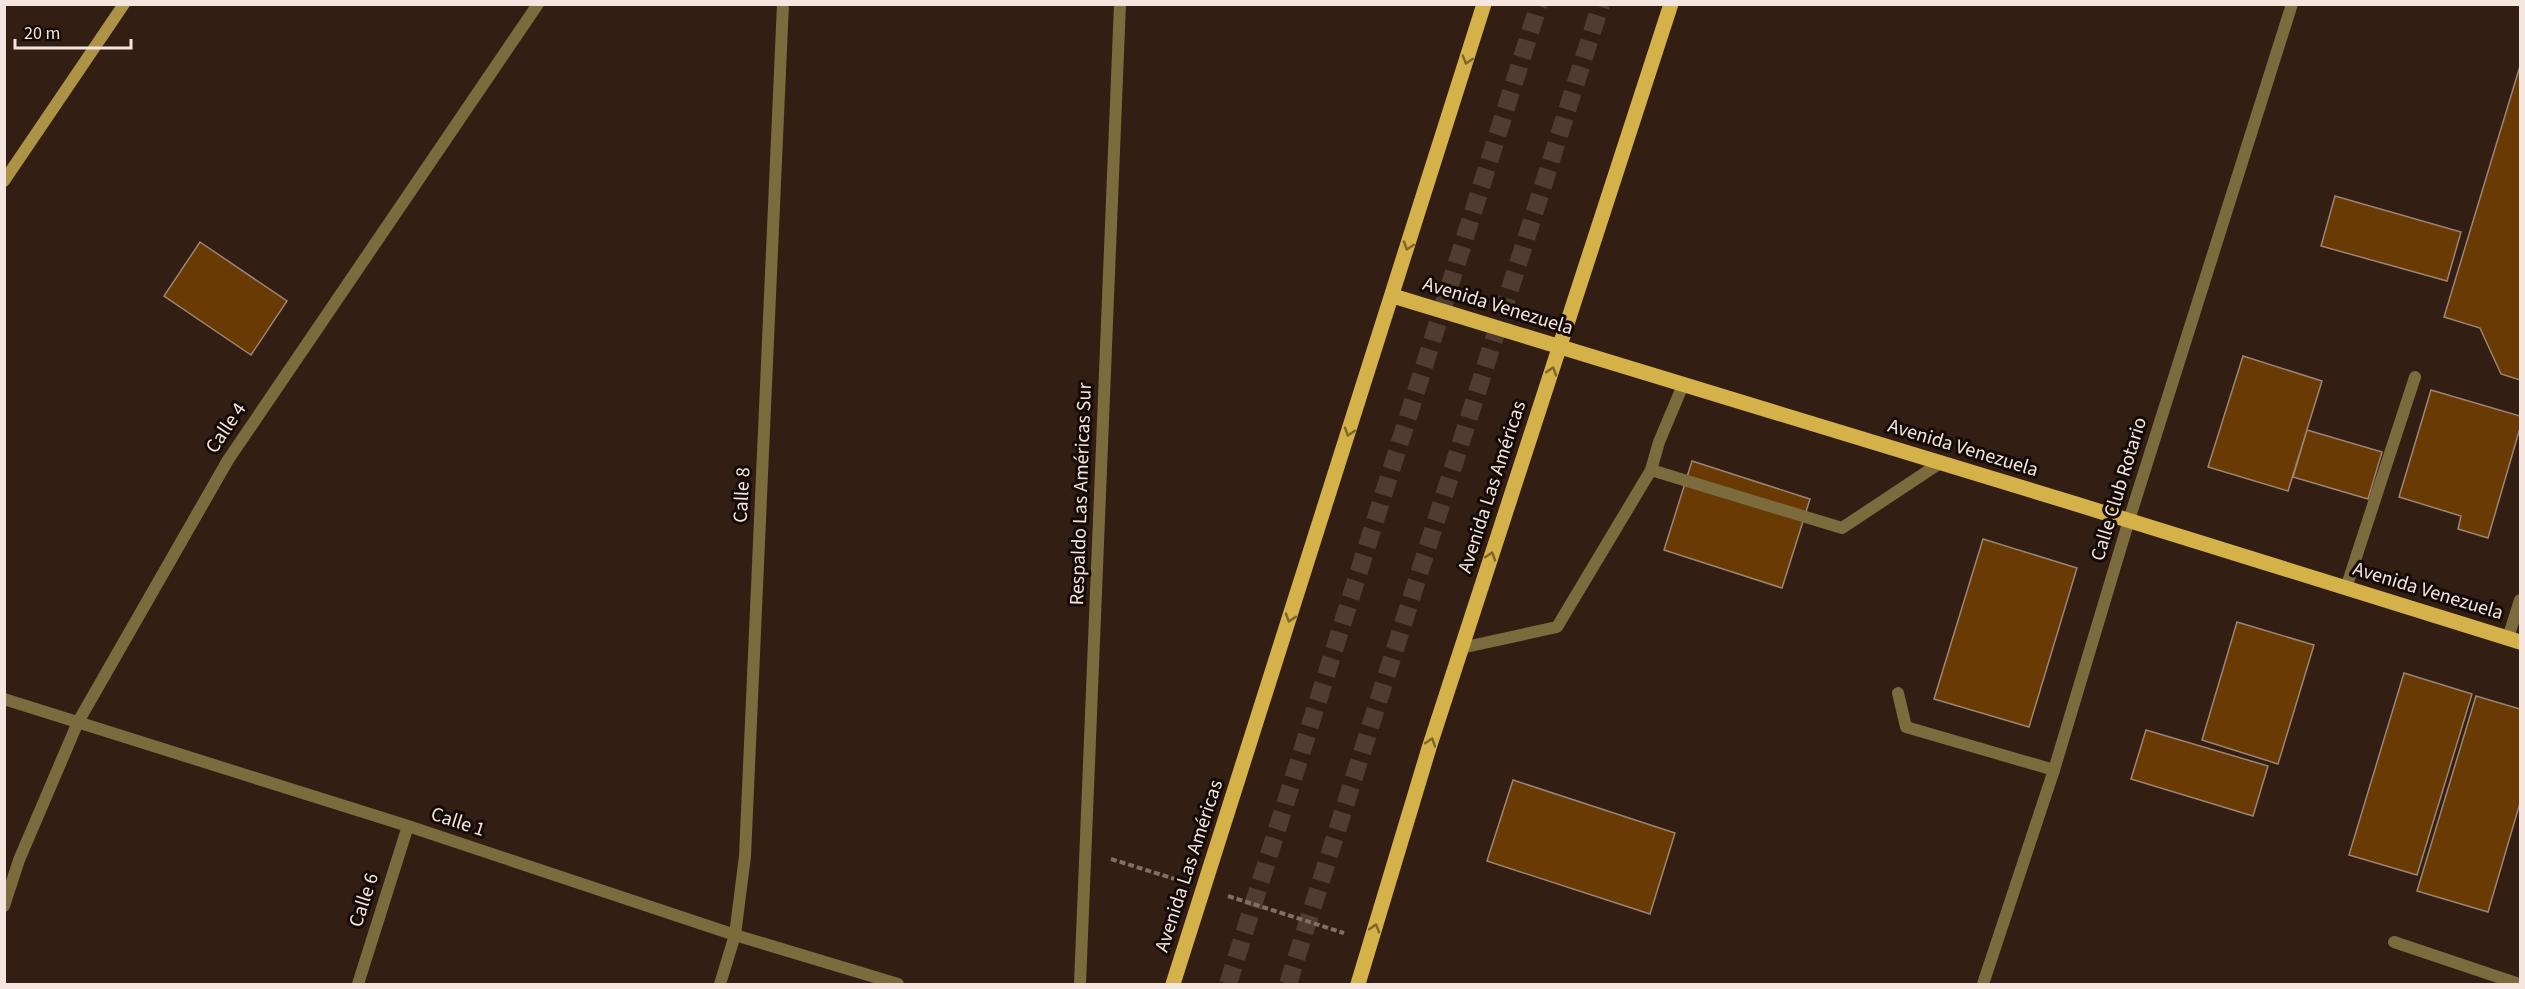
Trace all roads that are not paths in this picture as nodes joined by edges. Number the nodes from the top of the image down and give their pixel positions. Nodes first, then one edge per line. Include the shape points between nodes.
1 (124, 4) edge
2 (538, 4) edge
3 (783, 4) edge
4 (1120, 4) edge
5 (1484, 4) edge
6 (1671, 4) edge
7 (2292, 4) edge
8 (4, 181) edge
9 (1393, 296) junction
10 (1559, 347) junction
11 (2415, 377) dead end
12 (1683, 385) junction
13 (1940, 463) junction
14 (1651, 470) junction
15 (2129, 520) junction
16 (2346, 588) junction
17 (2520, 600) edge
18 (2514, 640) edge
19 (1461, 648) junction
20 (1898, 693) dead end
21 (4, 699) edge
22 (78, 722) junction
23 (2054, 770) junction
24 (408, 826) junction
25 (4, 906) edge
26 (735, 935) junction
27 (2394, 942) dead end
28 (358, 984) edge
29 (720, 984) edge
30 (898, 984) edge
31 (1080, 984) edge
32 (1173, 984) edge
33 (1358, 984) edge
34 (1983, 984) edge
35 (2519, 984) edge

1 - 8 main road
2 - 22 street, Calle 4 via 228,460
3 - 26 street, Calle 8 via 745,856
4 - 31 street, Respaldo Las Américas Sur
5 -> 9 main road, Avenida Las Américas
6 - 10 main road, Avenida Las Américas
7 - 15 street, Calle Club Rotario
9 - 10 main road, Avenida Venezuela
9 -> 32 main road, Avenida Las Américas
10 - 12 main road, Avenida Venezuela
19 -> 10 main road, Avenida Las Américas
11 - 16 street
12 - 13 main road, Avenida Venezuela
12 - 14 street
13 - 14 street via 1842,528
13 - 15 main road, Avenida Venezuela
14 - 19 street via 1557,627
15 - 16 main road, Avenida Venezuela
15 - 23 street, Calle Club Rotario
16 - 18 main road, Avenida Venezuela
17 - 18 street
33 -> 19 main road, Avenida Las Américas
20 - 23 street via 1906,727
21 - 22 street, Calle 1
22 - 24 street, Calle 1
22 - 25 street, Calle 4 via 19,860
23 - 34 street, Calle Club Rotario
24 - 26 street, Calle 1
24 - 28 street, Calle 6
26 - 29 street, Calle 8
26 - 30 street, Calle 1
27 - 35 street

